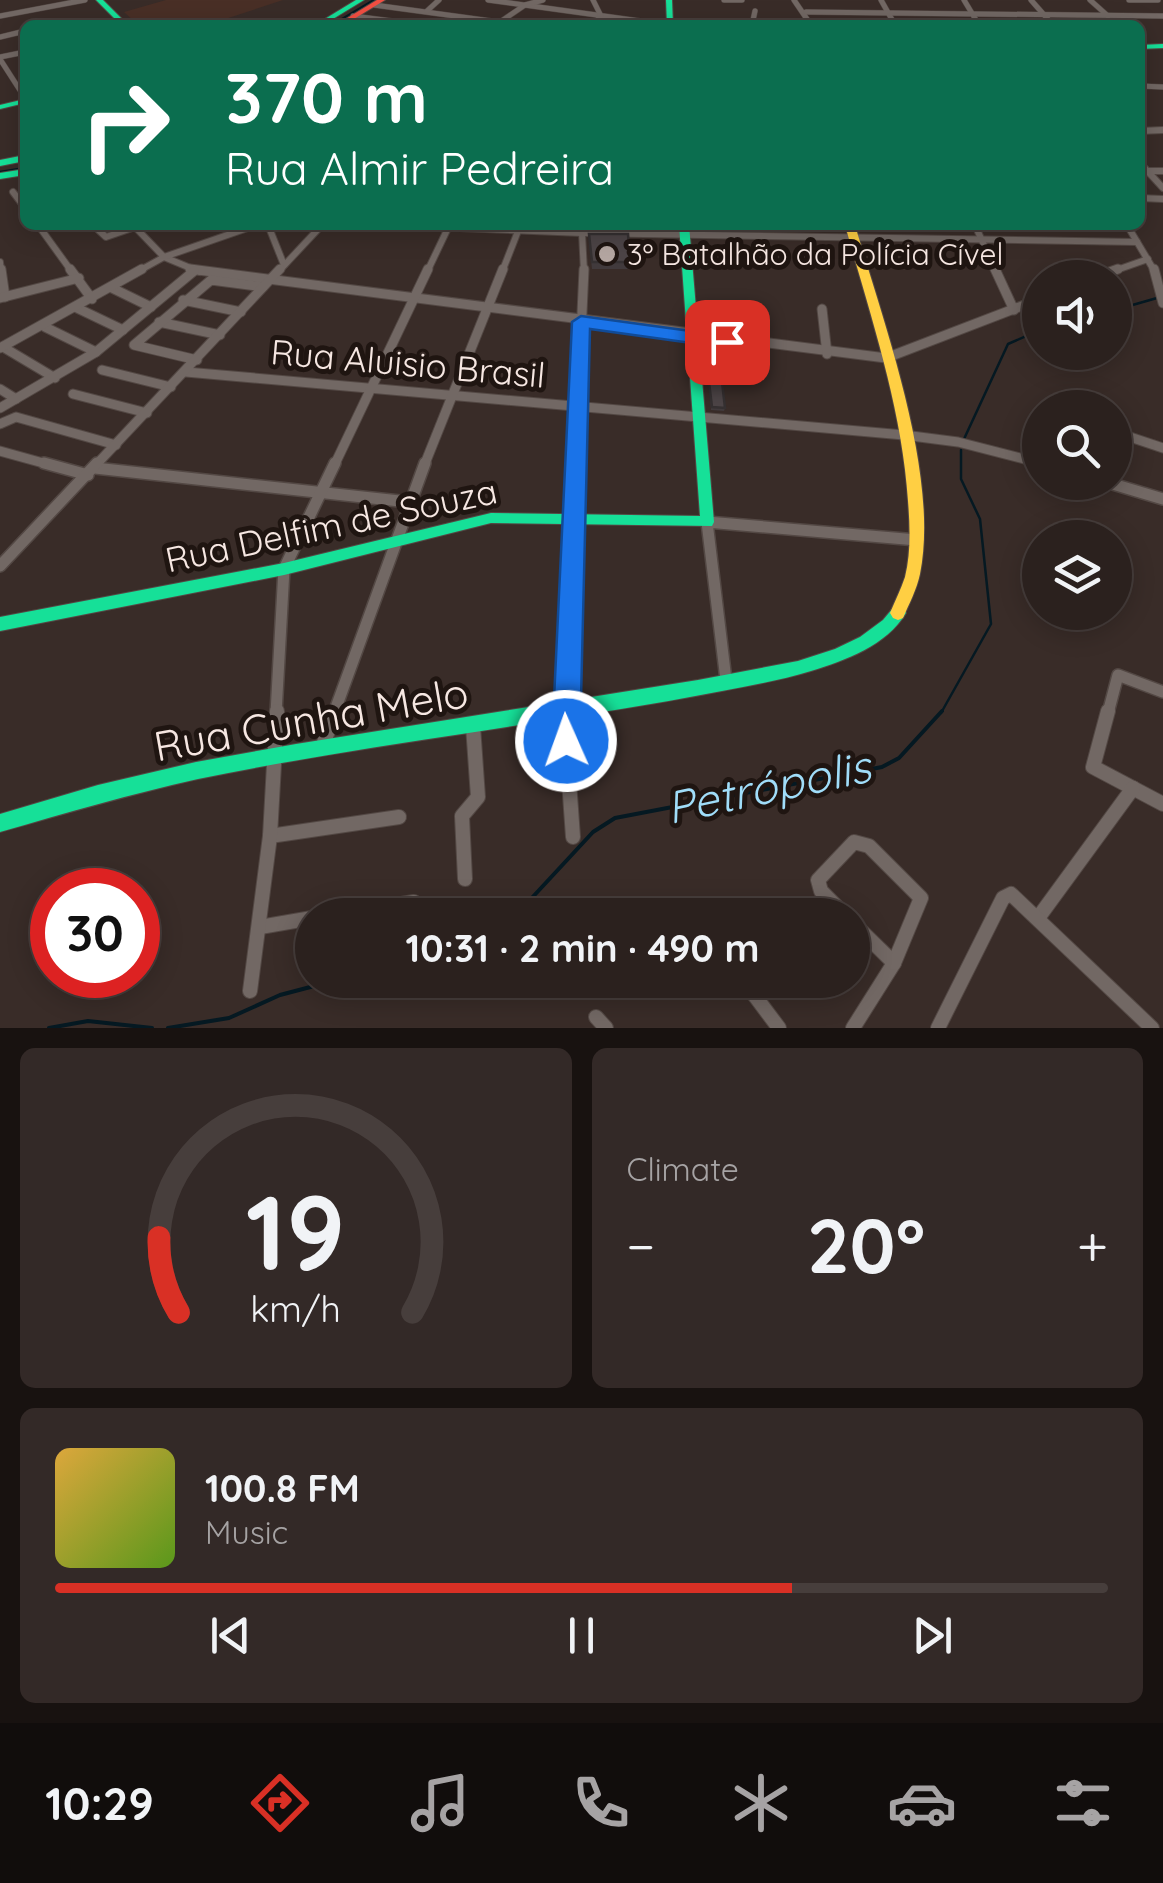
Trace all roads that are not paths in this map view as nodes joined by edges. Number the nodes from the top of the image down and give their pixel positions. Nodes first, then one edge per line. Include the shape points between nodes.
1 (82, 0) edge
2 (99, 0) edge
3 (439, 0) edge
4 (488, 0) edge
5 (540, 0) edge
6 (594, 0) edge
7 (724, 0) edge
8 (742, 0) edge
9 (794, 0) edge
10 (880, 0) edge
11 (964, 0) edge
12 (1031, 0) edge
13 (1090, 0) edge
14 (1132, 0) edge
15 (1158, 0) edge
16 (362, 4) edge
17 (525, 5) junction
18 (427, 10) junction
19 (755, 11) dead end
20 (806, 12) junction
21 (886, 12) junction
22 (972, 14) junction
23 (0, 15) edge
24 (600, 16) junction
25 (1044, 16) junction
26 (1109, 16) junction
27 (1163, 16) edge
28 (120, 20) edge
29 (328, 20) edge
30 (408, 20) edge
31 (488, 20) edge
32 (503, 20) edge
33 (596, 20) edge
34 (631, 20) edge
35 (753, 20) edge
36 (809, 20) edge
37 (892, 20) edge
38 (976, 20) edge
39 (1048, 20) edge
40 (0, 58) edge
41 (20, 91) edge
42 (1145, 168) edge
43 (1148, 171) junction
44 (1163, 171) edge
45 (1163, 188) edge
46 (12, 192) dead end
47 (20, 202) edge
48 (42, 230) edge
49 (98, 230) edge
50 (127, 230) edge
51 (142, 230) edge
52 (242, 230) edge
53 (270, 230) edge
54 (317, 230) edge
55 (447, 230) edge
56 (518, 230) edge
57 (544, 230) edge
58 (684, 230) edge
59 (977, 230) edge
60 (1130, 230) edge
61 (852, 232) edge
62 (582, 233) junction
63 (983, 242) junction
64 (1136, 242) junction
65 (164, 257) junction
66 (1148, 259) junction
67 (0, 263) edge
68 (284, 265) junction
69 (1132, 265) edge
70 (1159, 269) edge
71 (194, 271) junction
72 (79, 278) junction
73 (266, 284) junction
74 (112, 288) junction
75 (2, 297) edge
76 (92, 299) junction
77 (413, 299) junction
78 (183, 300) junction
79 (1163, 303) edge
80 (150, 307) junction
81 (1022, 307) edge
82 (77, 308) junction
83 (486, 309) junction
84 (822, 309) dead end
85 (1014, 310) junction
86 (241, 312) junction
87 (158, 322) junction
88 (581, 322) junction
89 (45, 327) junction
90 (123, 330) junction
91 (220, 335) junction
92 (693, 338) junction
93 (2, 348) edge
94 (96, 352) junction
95 (827, 354) junction
96 (886, 358) junction
97 (197, 360) junction
98 (102, 370) dead end
99 (186, 372) junction
100 (55, 378) junction
101 (370, 386) junction
102 (172, 387) junction
103 (0, 389) edge
104 (451, 392) junction
105 (73, 394) dead end
106 (16, 399) junction
107 (576, 406) junction
108 (0, 408) edge
109 (147, 413) junction
110 (698, 418) junction
111 (0, 424) edge
112 (904, 435) junction
113 (1132, 438) edge
114 (116, 445) junction
115 (1163, 448) edge
116 (0, 451) edge
117 (1022, 458) edge
118 (92, 472) junction
119 (319, 490) junction
120 (1132, 490) edge
121 (1163, 499) edge
122 (409, 502) junction
123 (571, 516) junction
124 (708, 522) junction
125 (917, 540) junction
126 (392, 544) junction
127 (0, 566) edge
128 (284, 570) junction
129 (0, 624) edge
130 (726, 680) junction
131 (1163, 692) edge
132 (564, 708) junction
133 (473, 726) junction
134 (322, 748) junction
135 (276, 758) junction
136 (1133, 788) junction
137 (1163, 804) edge
138 (399, 817) dead end
139 (0, 822) edge
140 (270, 836) junction
141 (573, 837) dead end
142 (464, 878) dead end
143 (830, 898) edge
144 (1038, 918) junction
145 (295, 921) edge
146 (260, 927) junction
147 (870, 940) edge
148 (894, 963) junction
149 (250, 992) dead end
150 (756, 998) edge
151 (779, 1028) edge
152 (853, 1028) edge
153 (938, 1028) edge
154 (1152, 1028) edge

1 - 23 street
2 - 28 street
3 - 18 street
4 - 17 street
5 - 17 street
6 - 24 street
7 - 8 street
9 - 20 street
10 - 21 street
11 - 22 street
12 - 25 street
13 - 26 street
14 - 15 street
16 - 18 street
16 - 29 street
16 - 30 street
17 - 24 street
17 - 32 street
18 - 31 street
19 - 35 street
20 - 21 street
20 - 36 street
21 - 22 street
21 - 37 street
22 - 25 street
22 - 38 street
24 - 33 street
24 - 34 street
25 - 26 street
25 - 39 street
26 - 27 street
40 - 41 street
42 - 43 street
43 - 44 street
43 - 45 street
46 - 47 street
48 - 72 street
49 - 50 street via 106,237
51 - 65 street
52 - 65 street
53 - 68 street
54 - 68 street
55 - 77 street
56 - 83 street
57 - 62 street
58 - 61 street
58 - 62 street
58 - 92 street
59 - 63 street
60 - 64 street
61 - 63 street
61 - 96 street, Rua Cunha Melo
62 - 88 street
63 - 64 street
63 - 85 street
64 - 66 street
65 - 71 street
65 - 74 street
66 - 69 street
66 - 70 street
67 - 75 street
68 - 73 street
70 - 79 street
71 - 73 street
71 - 80 street
72 - 75 street
72 - 76 street
73 - 77 street
73 - 78 street via 211,280
73 - 86 street
74 - 76 street
74 - 80 street
76 - 82 street
77 - 83 street
77 - 101 street
78 - 86 street
78 - 87 street
80 - 90 street
81 - 85 street
82 - 89 street
82 - 90 street
83 - 88 street
83 - 104 street
84 - 95 street
85 - 96 street
86 - 91 street
87 - 91 street
87 - 97 street via 134,345
88 - 92 street
88 - 107 street
89 - 93 street
89 - 94 street
90 - 94 street
91 - 97 street
92 - 95 street
92 - 110 street
93 - 100 street
94 - 100 street
95 - 96 street
96 - 112 street, Rua Cunha Melo
97 - 99 street
98 - 102 street
99 - 101 street, Rua Aluisio Brasil
99 - 102 street
100 - 106 street
101 - 104 street, Rua Aluisio Brasil
101 - 119 street
102 - 109 street
103 - 106 street
104 - 107 street, Rua Aluisio Brasil
104 - 122 street
105 - 109 street
106 - 108 street
107 - 110 street, Rua Aluisio Brasil
107 - 123 street
109 - 114 street
110 - 112 street, Rua Aluisio Brasil
110 - 124 street
111 - 114 street via 16,417
112 - 117 street, Rua Aluisio Brasil
112 - 125 street, Rua Cunha Melo via 914,474
113 - 115 street
114 - 118 street
116 - 118 street
118 - 119 street
118 - 127 street
119 - 122 street
119 - 128 street
120 - 121 street
122 - 126 street
123 - 124 street, Rua Delfim de Souza
123 - 126 street, Rua Delfim de Souza via 491,518
123 - 132 street
124 - 125 street, Rua Delfim de Souza
124 - 130 street
125 - 130 street, Rua Cunha Melo via 915,588 870,641 795,669
126 - 128 street, Rua Delfim de Souza
126 - 134 street
128 - 129 street, Rua Delfim de Souza
128 - 135 street
130 - 132 street, Rua Cunha Melo
131 - 136 street via 1118,675 1093,767
132 - 133 street, Rua Cunha Melo
132 - 141 street
133 - 134 street, Rua Cunha Melo
133 - 142 street via 478,796 462,816
134 - 135 street, Rua Cunha Melo
135 - 139 street, Rua Cunha Melo via 58,803
135 - 140 street
136 - 137 street
136 - 144 street
138 - 140 street
140 - 146 street
143 - 148 street via 818,885 820,876 848,845 861,842 919,894 922,903
144 - 153 street via 1006,895
144 - 154 street
145 - 146 street
146 - 149 street
147 - 148 street
148 - 152 street
150 - 151 street

